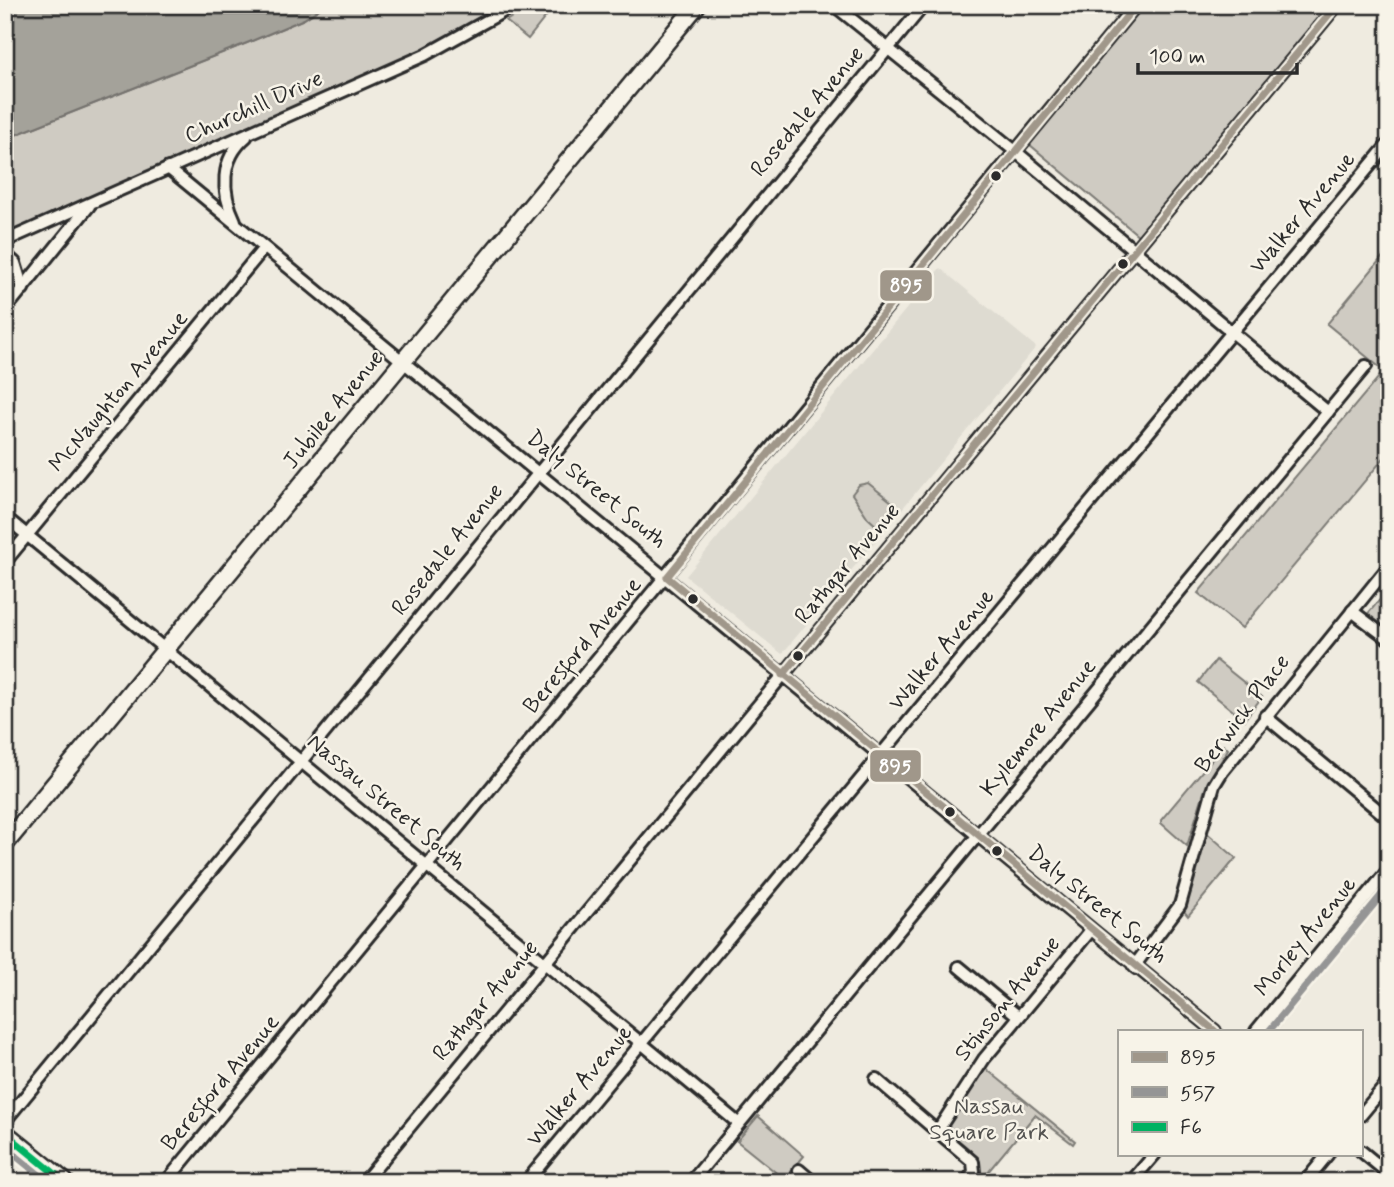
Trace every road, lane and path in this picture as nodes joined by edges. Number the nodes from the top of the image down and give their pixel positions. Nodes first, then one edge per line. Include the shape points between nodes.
1 (515, 5) edge
2 (697, 5) edge
3 (834, 5) edge
4 (924, 5) edge
5 (1136, 5) edge
6 (1337, 5) edge
7 (888, 49) junction
8 (253, 131) junction
9 (1389, 143) edge
10 (1015, 151) junction
11 (169, 168) junction
12 (91, 204) junction
13 (238, 226) junction
14 (5, 241) edge
15 (264, 248) junction
16 (1133, 251) junction
17 (5, 254) edge
18 (23, 289) junction
19 (5, 310) edge
20 (1232, 332) junction
21 (403, 362) junction
22 (1367, 366) dead end
23 (1328, 412) junction
24 (537, 473) junction
25 (5, 517) edge
26 (27, 536) junction
27 (5, 562) edge
28 (1389, 566) edge
29 (667, 577) junction
30 (1352, 611) junction
31 (1389, 639) edge
32 (167, 650) junction
33 (783, 675) junction
34 (1265, 716) junction
35 (881, 756) junction
36 (303, 761) junction
37 (1389, 819) edge
38 (978, 836) junction
39 (5, 844) edge
40 (428, 865) junction
41 (1389, 869) edge
42 (1091, 930) junction
43 (546, 962) junction
44 (1136, 966) junction
45 (958, 967) dead end
46 (1018, 1016) junction
47 (1214, 1030) edge
48 (1257, 1030) edge
49 (643, 1043) junction
50 (876, 1079) dead end
51 (1389, 1081) edge
52 (1362, 1114) edge
53 (5, 1121) edge
54 (738, 1123) junction
55 (938, 1130) junction
56 (5, 1133) edge
57 (1362, 1152) edge
58 (1153, 1156) edge
59 (1326, 1156) edge
60 (799, 1170) dead end
61 (1389, 1174) edge
62 (63, 1181) edge
63 (166, 1182) edge
64 (364, 1182) edge
65 (526, 1182) edge
66 (691, 1182) edge
67 (813, 1182) edge
68 (966, 1182) edge
69 (1131, 1182) edge
70 (1305, 1182) edge

1 - 8 street, Churchill Drive via 425,55
2 - 21 main road, Jubilee Avenue
3 - 7 street
4 - 7 street, Rosedale Avenue
5 - 10 street, Beresford Avenue
6 - 16 street, Rathgar Avenue
7 - 10 street
7 - 24 street, Rosedale Avenue
8 - 11 street, Churchill Drive
8 - 13 street, Daly Street South via 238,144 225,178 226,202
9 - 20 street, Walker Avenue
10 - 16 street
10 - 29 street, Beresford Avenue
11 - 12 street, Churchill Drive
11 - 13 street, Daly Street South
12 - 14 street, Churchill Drive
12 - 18 street
13 - 15 street, Daly Street South
15 - 21 street, Daly Street South
15 - 26 street, McNaughton Avenue
16 - 20 street
16 - 33 street, Rathgar Avenue
17 - 18 street via 15,263
18 - 19 street
20 - 23 street
20 - 35 street, Walker Avenue
21 - 24 street, Daly Street South
21 - 32 main road, Jubilee Avenue
22 - 23 street, Kylemore Avenue
23 - 38 street, Kylemore Avenue
24 - 29 street, Daly Street South
24 - 36 street, Rosedale Avenue
25 - 26 street, Nassau Street South
26 - 27 street, McNaughton Avenue
26 - 32 street, Nassau Street South
28 - 30 street, Berwick Place
29 - 33 street, Daly Street South
29 - 40 street, Beresford Avenue
30 - 31 street
30 - 34 street, Berwick Place
32 - 36 street, Nassau Street South
32 - 39 main road, Jubilee Avenue
33 - 35 street, Daly Street South
33 - 43 street, Rathgar Avenue
34 - 37 street
34 - 44 street, Berwick Place via 1214,785 1180,905
35 - 38 street, Daly Street South
35 - 49 street, Walker Avenue
36 - 40 street, Nassau Street South
36 - 53 street, Rosedale Avenue
38 - 42 street, Daly Street South
38 - 54 street, Kylemore Avenue
40 - 43 street, Nassau Street South
40 - 63 street, Beresford Avenue
41 - 48 street, Morley Avenue
42 - 44 street, Daly Street South
42 - 46 street, Stinson Avenue
43 - 49 street, Nassau Street South
43 - 64 street, Rathgar Avenue
44 - 47 street, Daly Street South
45 - 46 street
46 - 55 street, Stinson Avenue
49 - 54 street, Nassau Street South
49 - 65 street, Walker Avenue
50 - 55 street
51 - 52 street
54 - 66 street, Kylemore Avenue
55 - 68 street via 973,1162 974,1172
56 - 62 main road
57 - 61 street
58 - 69 street
59 - 70 street
60 - 67 street

